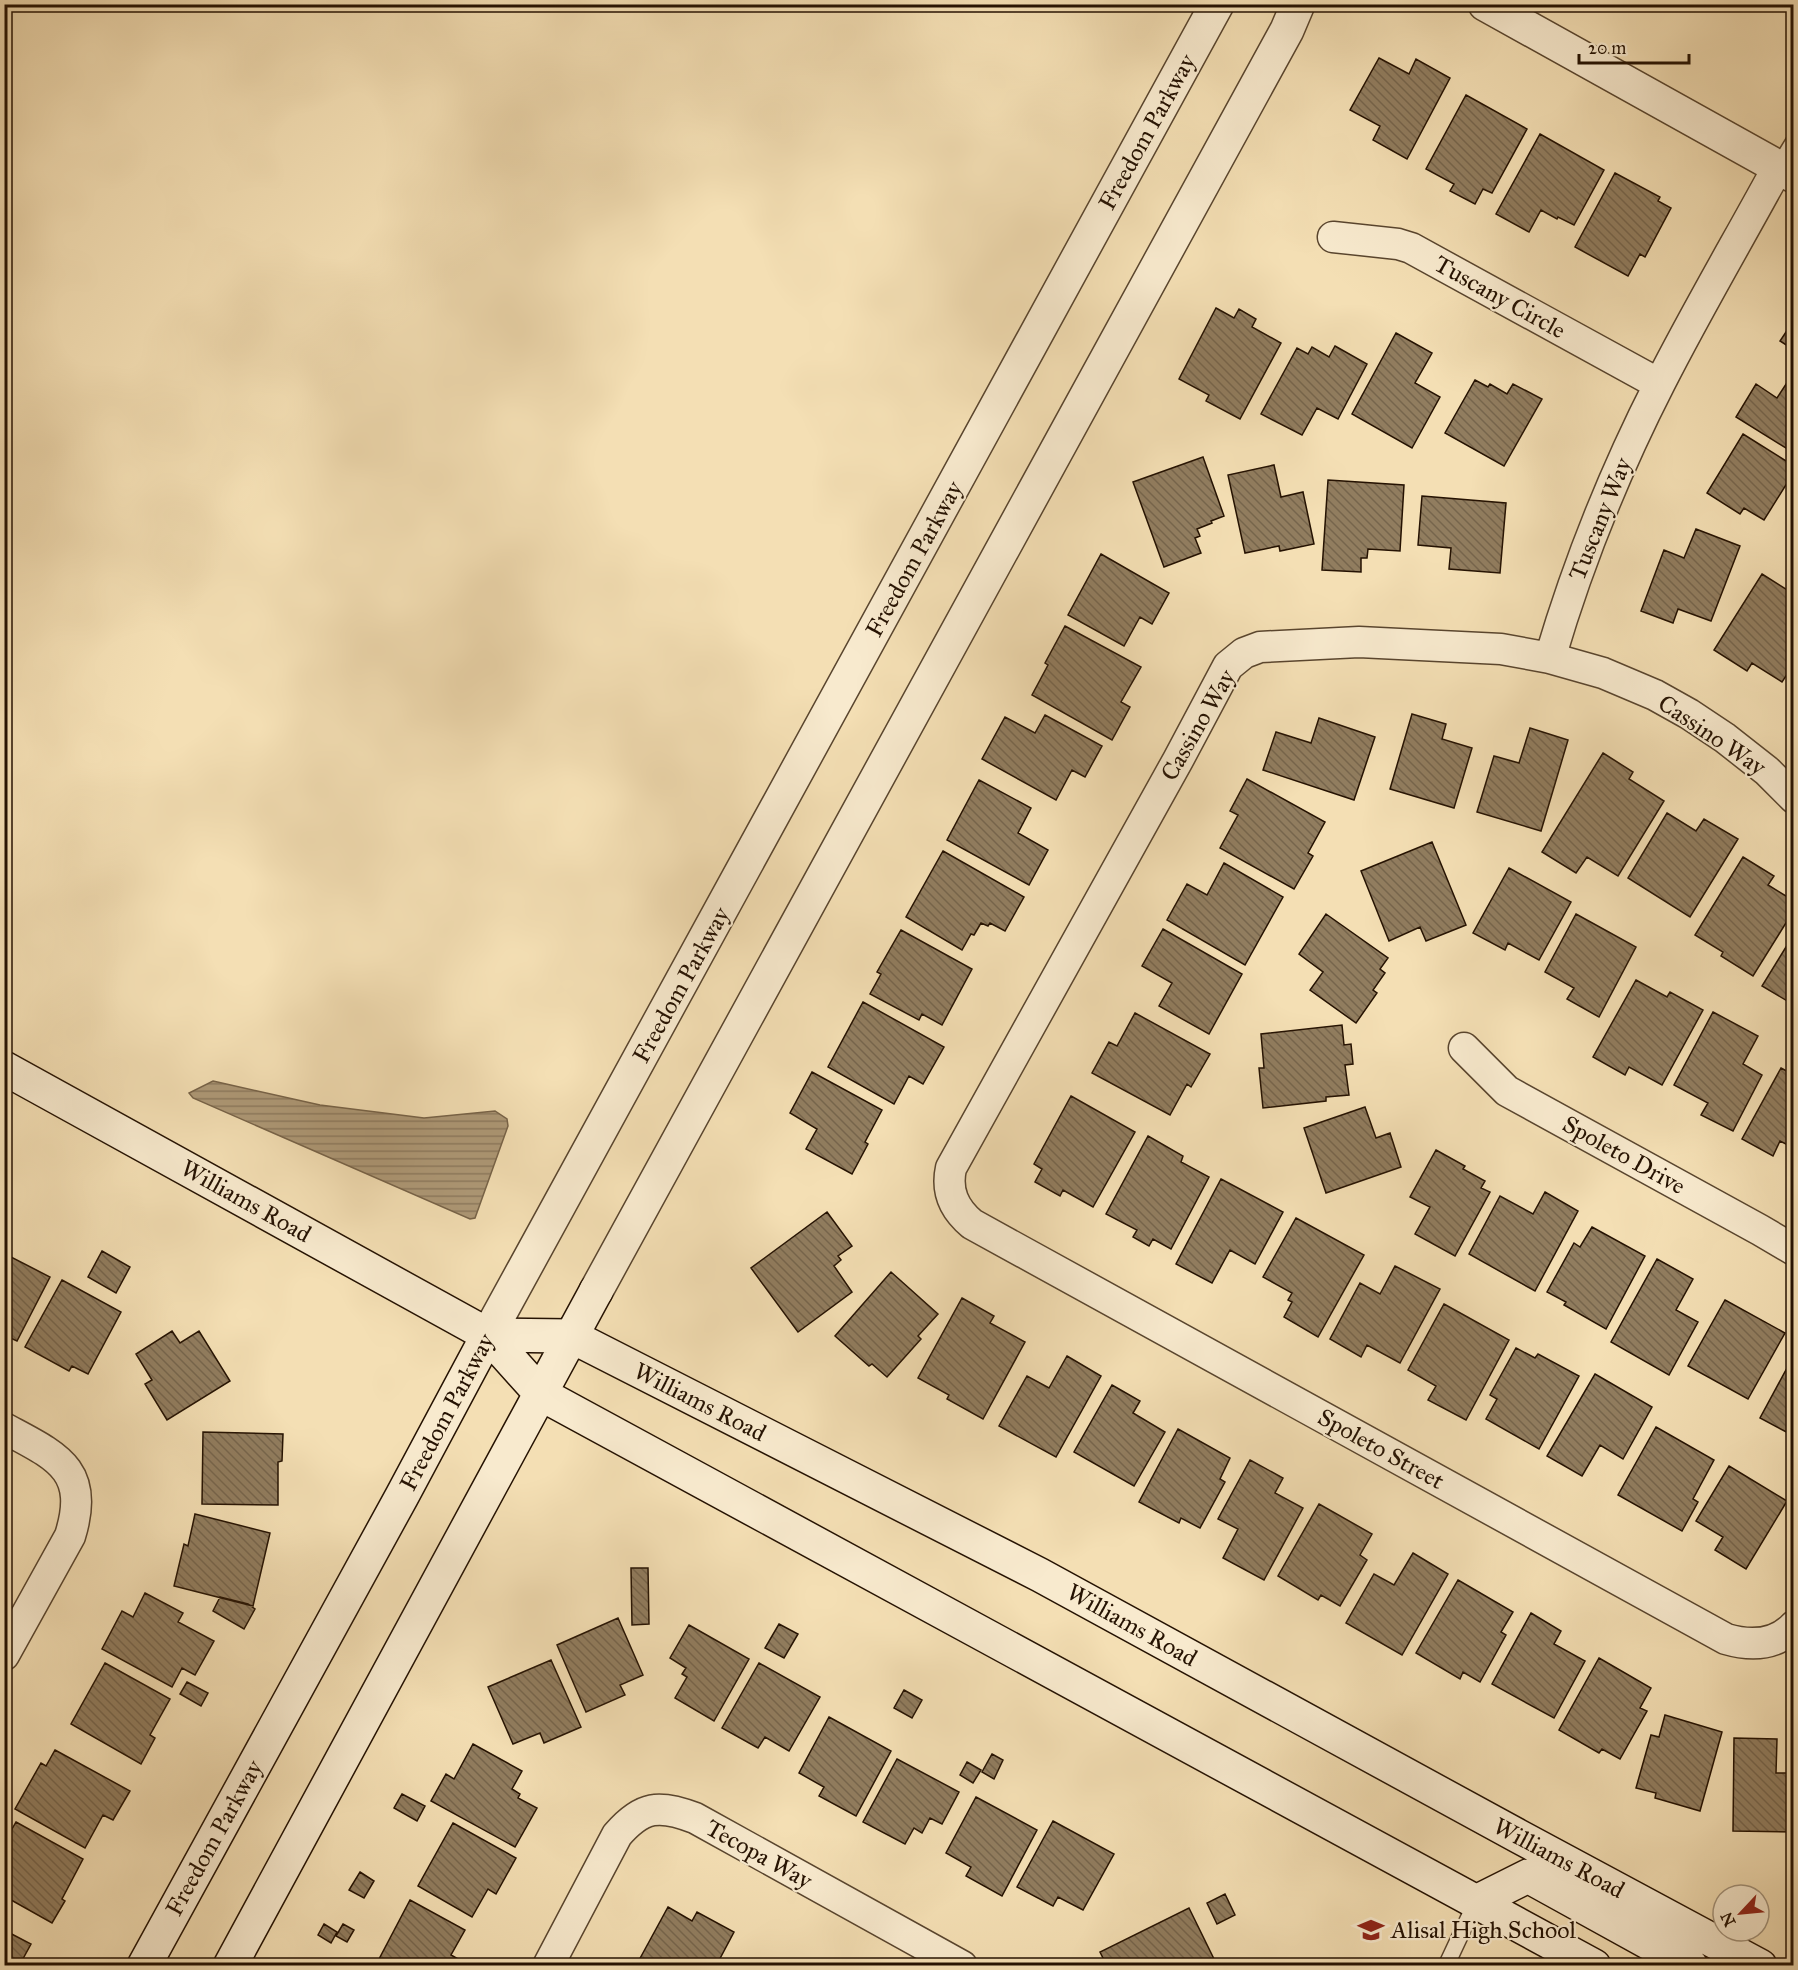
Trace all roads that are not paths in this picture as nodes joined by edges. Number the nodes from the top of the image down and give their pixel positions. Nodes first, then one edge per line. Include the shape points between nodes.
1 (1217, 4) edge
2 (1298, 4) edge
3 (1485, 4) edge
4 (1788, 161) edge
5 (1333, 237) dead end
6 (1659, 384) junction
7 (1550, 658) junction
8 (1794, 798) edge
9 (1464, 1048) dead end
10 (4, 1068) edge
11 (972, 1224) joint
12 (1794, 1250) edge
13 (488, 1335) junction
14 (571, 1336) junction
15 (541, 1394) junction
16 (4, 1428) edge
17 (1794, 1626) edge
18 (4, 1655) edge
19 (1476, 1902) junction
20 (144, 1965) edge
21 (230, 1965) edge
22 (548, 1965) edge
23 (962, 1965) edge
24 (1446, 1965) edge
25 (1594, 1965) edge
26 (1691, 1965) edge
27 (1760, 1965) edge

1 - 13 main road, Freedom Parkway
2 - 14 main road
3 - 4 main road
4 - 6 street, Tuscany Way
5 - 6 street, Tuscany Circle via 1411,248
6 - 7 street, Tuscany Way via 1586,546
7 - 8 street, Cassino Way via 1603,673 1689,714 1767,771
7 - 11 street, Cassino Way via 1501,649 1359,642 1260,647 1244,653 1228,666 951,1168 951,1194 962,1216
9 - 12 street, Spoleto Drive via 1507,1090
10 - 13 main road, Williams Road
11 - 17 street, Spoleto Street via 1726,1639 1753,1645 1779,1637
13 - 14 main road, Williams Road
13 - 15 main road, Williams Road
13 - 20 main road, Freedom Parkway
14 - 15 main road
14 - 27 main road, Williams Road via 1040,1575
15 - 19 main road, Williams Road
15 - 21 main road
16 - 18 street via 40,1447 63,1465 76,1489 78,1502 70,1536
19 - 24 lane
19 - 25 main road, Williams Road
19 - 26 main road via 1528,1875
22 - 23 street, Tecopa Way via 617,1835 631,1820 662,1809 695,1818

